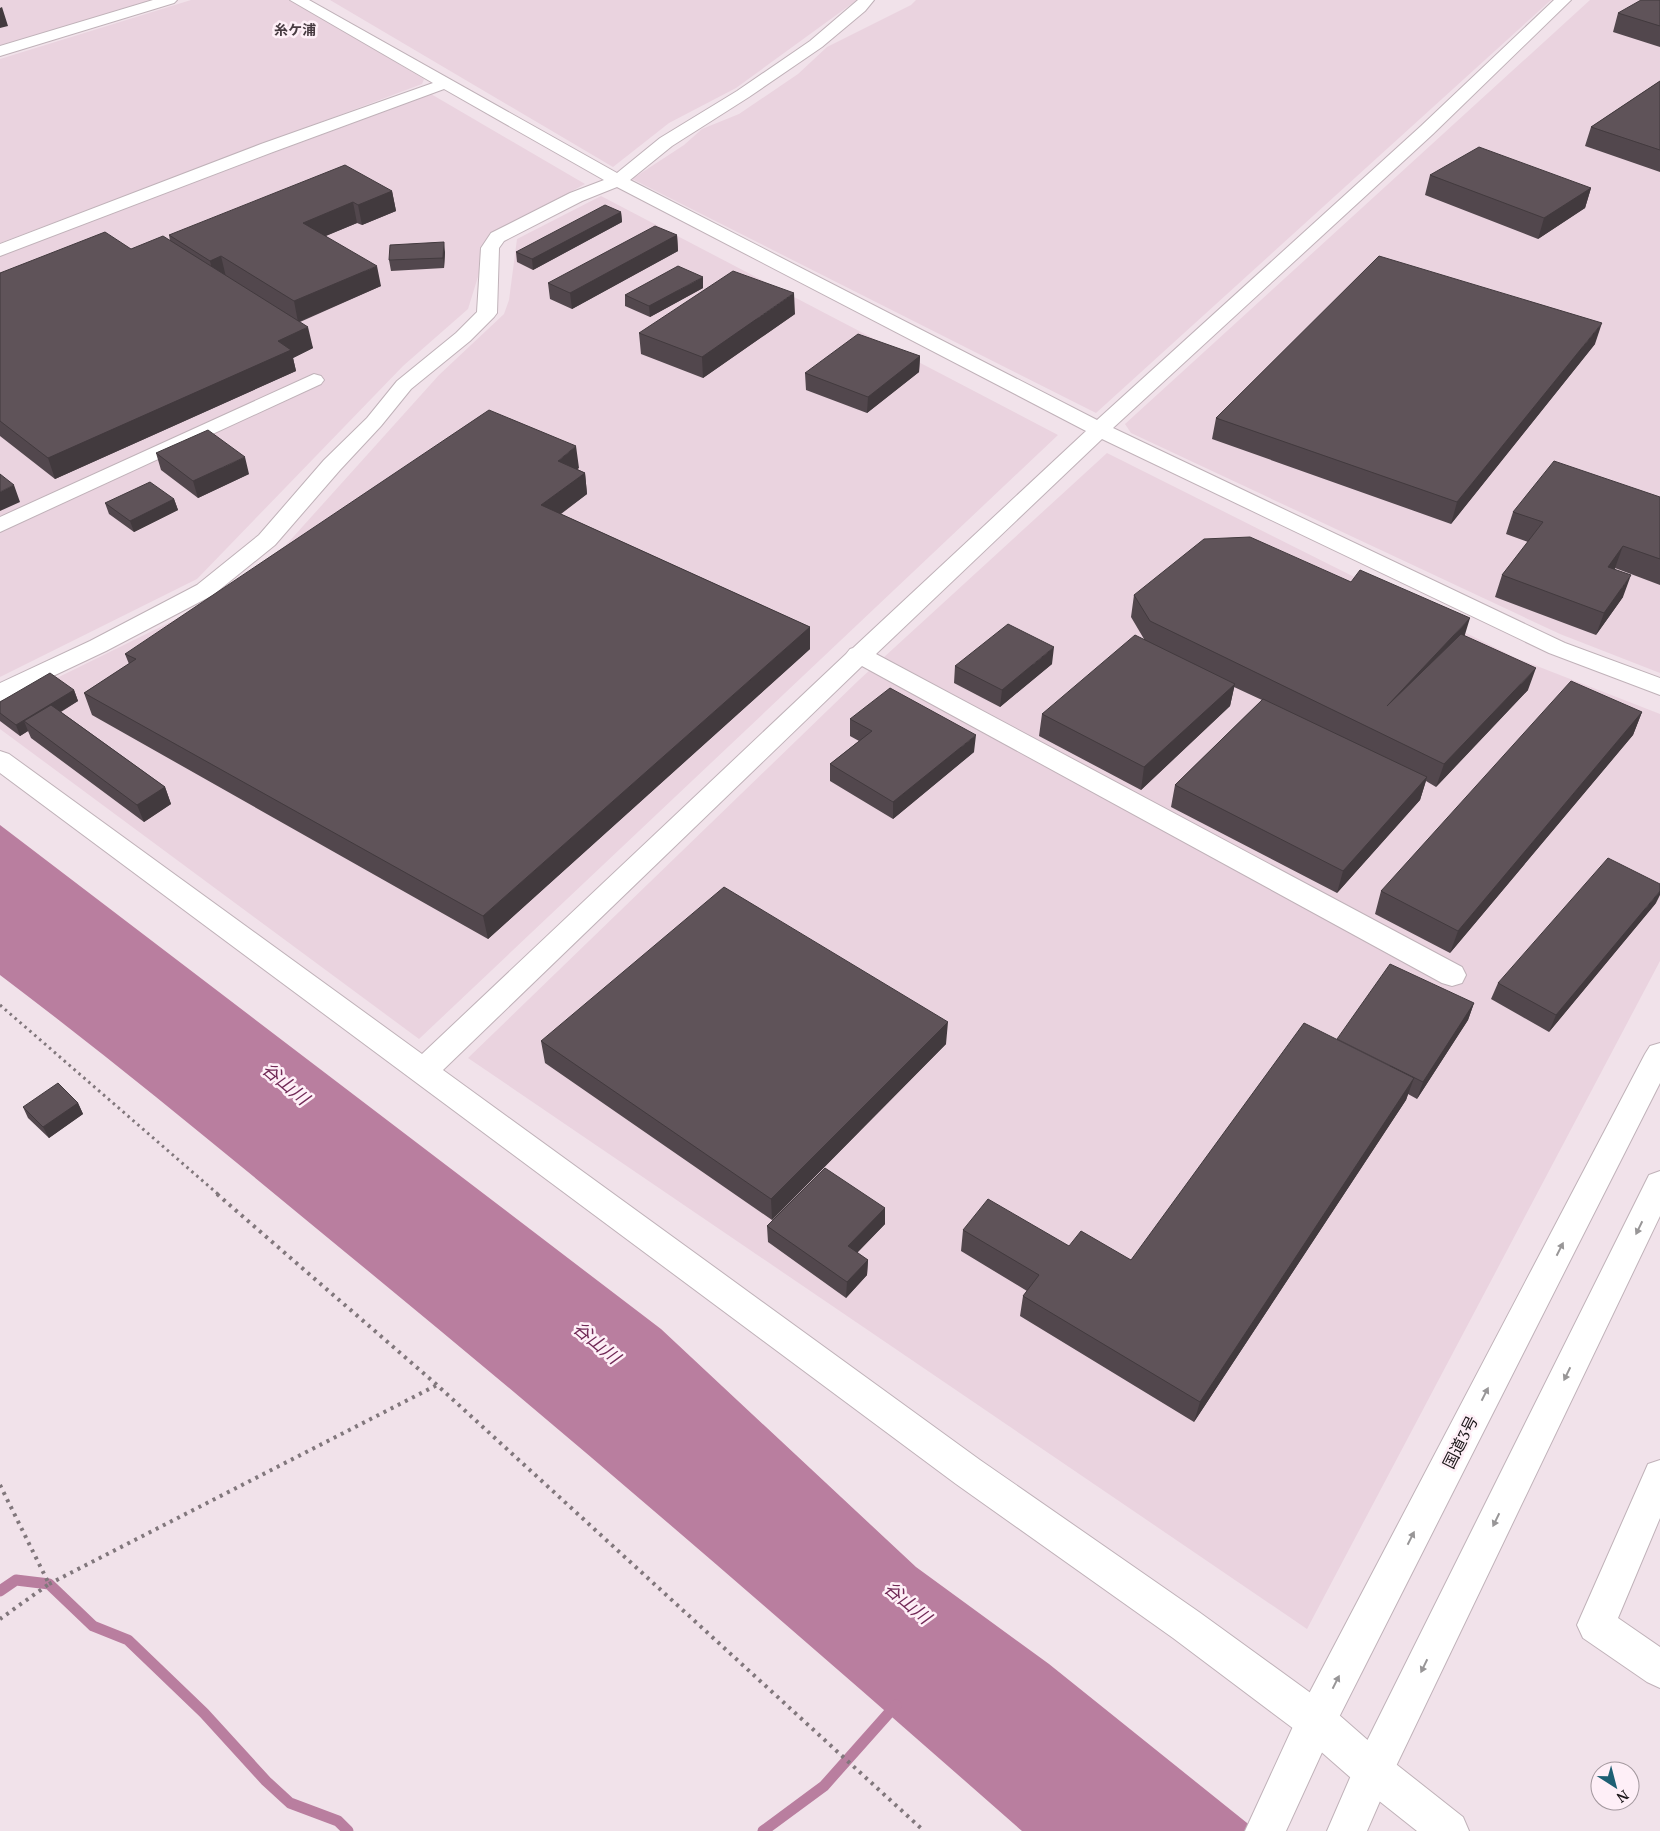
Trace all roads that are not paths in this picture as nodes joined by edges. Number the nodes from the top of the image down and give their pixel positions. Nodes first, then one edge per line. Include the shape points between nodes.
1 (169, 0) edge
2 (298, 0) edge
3 (866, 0) edge
4 (1563, 0) edge
5 (0, 51) edge
6 (447, 83) junction
7 (618, 181) junction
8 (0, 250) edge
9 (314, 380) dead end
10 (1098, 429) junction
11 (0, 524) edge
12 (858, 654) junction
13 (1660, 687) edge
14 (0, 693) edge
15 (0, 760) edge
16 (1452, 975) dead end
17 (1660, 1054) edge
18 (422, 1071) junction
19 (1660, 1184) edge
20 (1660, 1476) edge
21 (1660, 1669) edge
22 (1316, 1720) junction
23 (1373, 1770) junction
24 (1265, 1831) edge
25 (1347, 1831) edge
26 (1449, 1831) edge

1 - 5 main road
2 - 6 main road
3 - 7 main road via 816,44 666,142
4 - 10 main road via 1428,130
6 - 7 main road
6 - 8 main road
7 - 10 main road
7 - 14 main road via 576,197 498,237 490,248 487,313 404,385 267,540 205,590
9 - 11 main road
10 - 12 main road
10 - 13 main road via 1557,648
12 - 16 main road
12 - 18 main road
15 - 18 main road
22 -> 17 main road, 国道3号
18 - 22 main road via 968,1472
19 -> 23 main road
20 - 21 main road via 1596,1625
22 - 23 main road
22 - 24 main road, 国道3号
23 - 25 main road
23 - 26 main road

